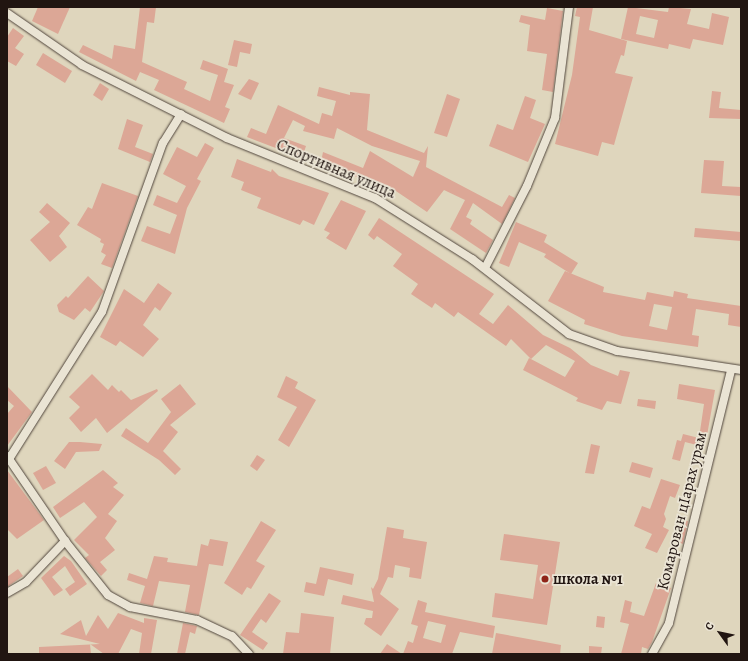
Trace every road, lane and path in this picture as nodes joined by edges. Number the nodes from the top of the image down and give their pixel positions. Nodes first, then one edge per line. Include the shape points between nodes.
1 (569, 7) edge
2 (7, 13) edge
3 (181, 114) junction
4 (485, 268) junction
5 (741, 370) edge
6 (732, 371) junction
7 (8, 457) edge
8 (65, 541) junction
9 (7, 593) edge
10 (249, 654) edge
11 (652, 654) edge

1 - 4 street via 555,118 528,186
2 - 3 street, Спортивная улица via 82,65
3 - 4 street, Спортивная улица via 227,138 375,198
3 - 7 street via 163,143 102,312
4 - 6 street, Спортивная улица via 569,334 617,351
5 - 6 street, Спортивная улица
6 - 11 street, Комарован цIарах урам via 668,623
7 - 8 street
8 - 9 street via 26,582
8 - 10 street via 108,595 130,607 197,620 232,636

